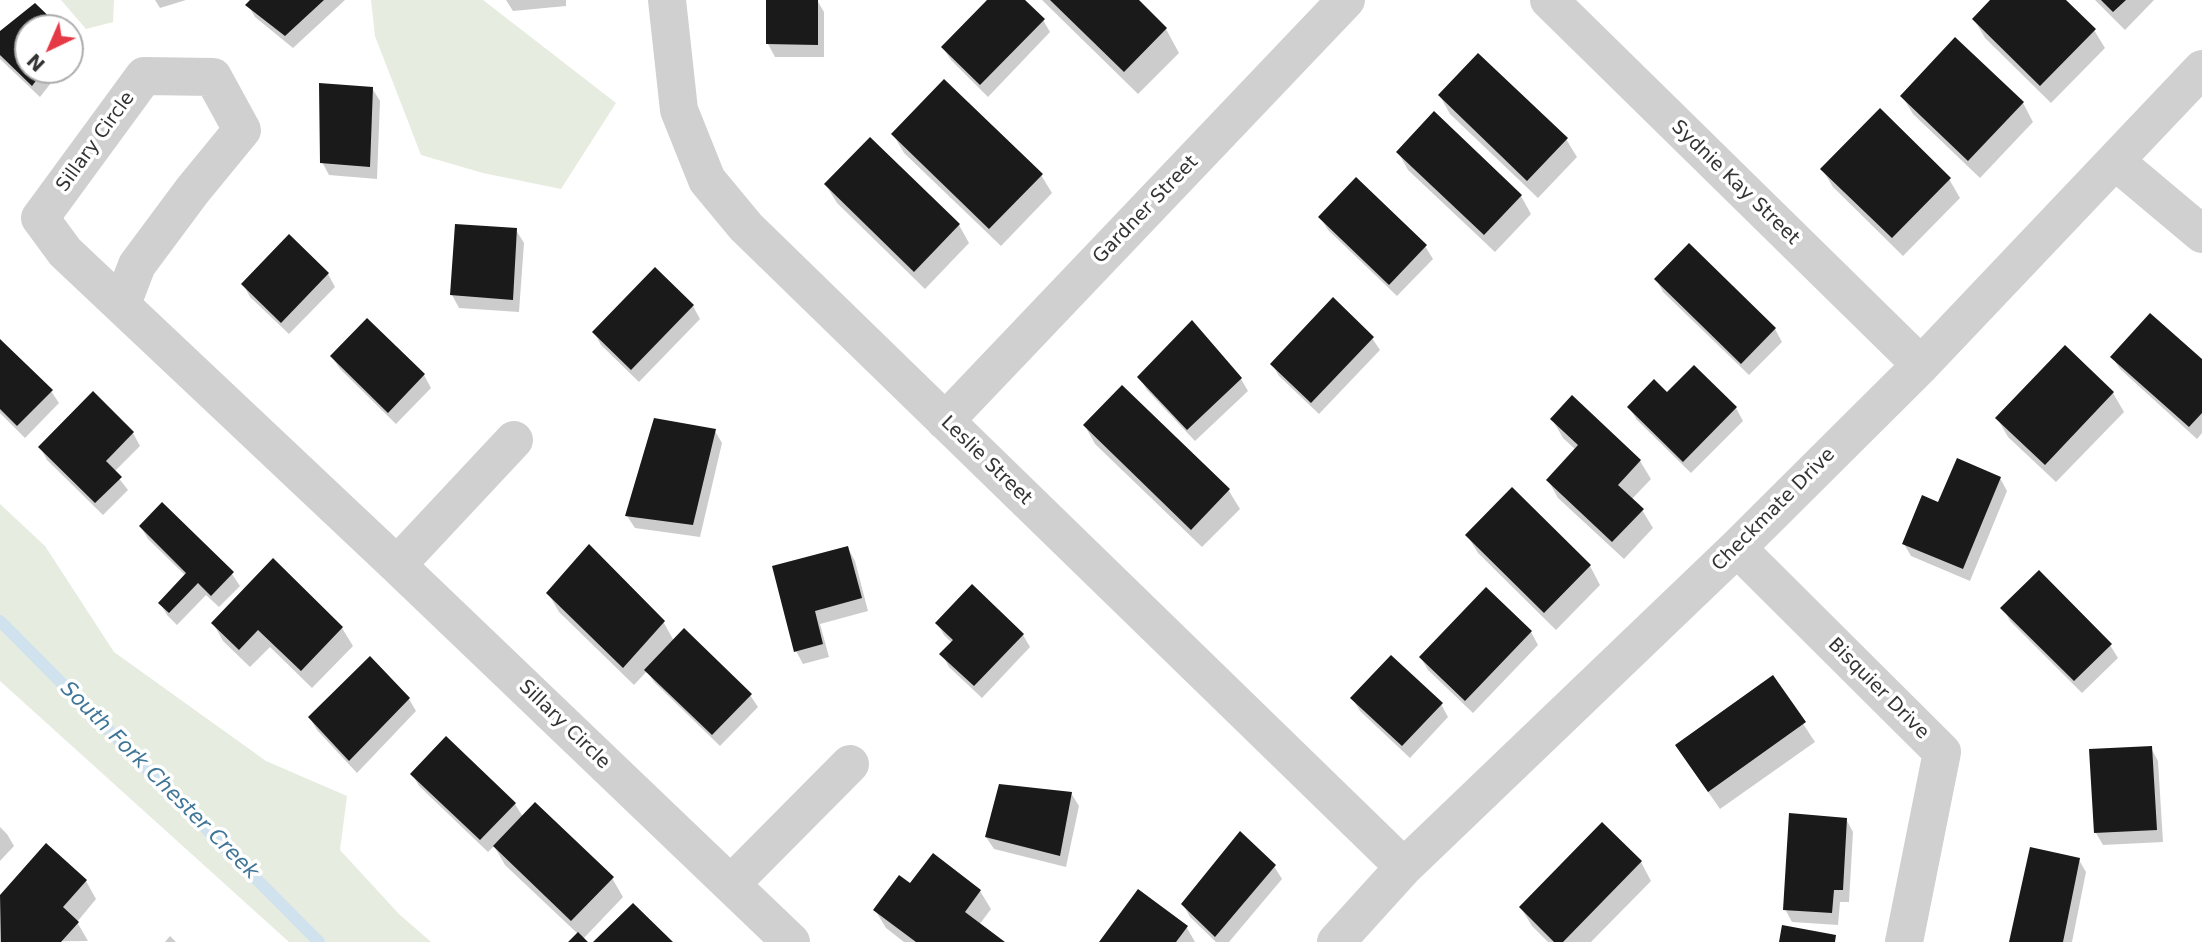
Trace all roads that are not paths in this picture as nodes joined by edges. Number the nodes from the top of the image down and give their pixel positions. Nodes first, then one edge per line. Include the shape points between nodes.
1 (667, 0) edge
2 (1346, 0) edge
3 (1549, 0) edge
4 (2202, 69) edge
5 (2115, 161) junction
6 (2202, 234) edge
7 (122, 304) junction
8 (1921, 365) junction
9 (945, 421) junction
10 (514, 440) dead end
11 (1737, 548) junction
12 (397, 565) junction
13 (850, 764) dead end
14 (1404, 867) junction
15 (731, 884) junction
16 (791, 942) edge
17 (1336, 942) edge
18 (1904, 942) edge

1 - 9 street, Leslie Street via 679,110 707,180 746,228
2 - 9 street, Gardner Street
3 - 8 street, Sydnie Kay Street
4 - 5 street, Checkmate Drive
5 - 6 street
5 - 8 street, Checkmate Drive
7 - 7 street, Sillary Circle via 65,252 40,218 144,76 212,77 242,130 137,265
7 - 12 street, Sillary Circle
8 - 11 street, Checkmate Drive
9 - 14 street, Leslie Street
10 - 12 street
11 - 14 street, Checkmate Drive
11 - 18 street, Bisquier Drive via 1942,752
12 - 15 street, Sillary Circle
13 - 15 street
14 - 17 street, Checkmate Drive
15 - 16 street, Sillary Circle

